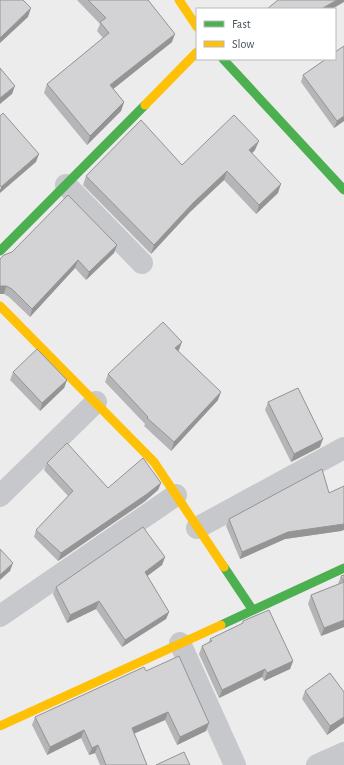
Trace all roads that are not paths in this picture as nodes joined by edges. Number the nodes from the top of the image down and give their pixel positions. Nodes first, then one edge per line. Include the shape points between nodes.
1 (179, 0) edge
2 (196, 26) edge
3 (196, 53) edge
4 (224, 60) edge
5 (66, 185) junction
6 (344, 190) edge
7 (0, 251) edge
8 (142, 262) dead end
9 (0, 306) edge
10 (96, 402) junction
11 (344, 448) edge
12 (0, 496) edge
13 (176, 496) junction
14 (197, 528) junction
15 (344, 568) edge
16 (252, 610) junction
17 (0, 616) edge
18 (180, 643) junction
19 (0, 726) edge
20 (235, 765) edge

1 - 2 street
3 - 5 street
4 - 6 street
5 - 7 street
5 - 8 street
9 - 10 street
10 - 12 street
10 - 13 street via 154,462
11 - 14 street
13 - 14 street
13 - 17 street
14 - 16 street
15 - 16 street
16 - 18 street
18 - 19 street
18 - 20 street

